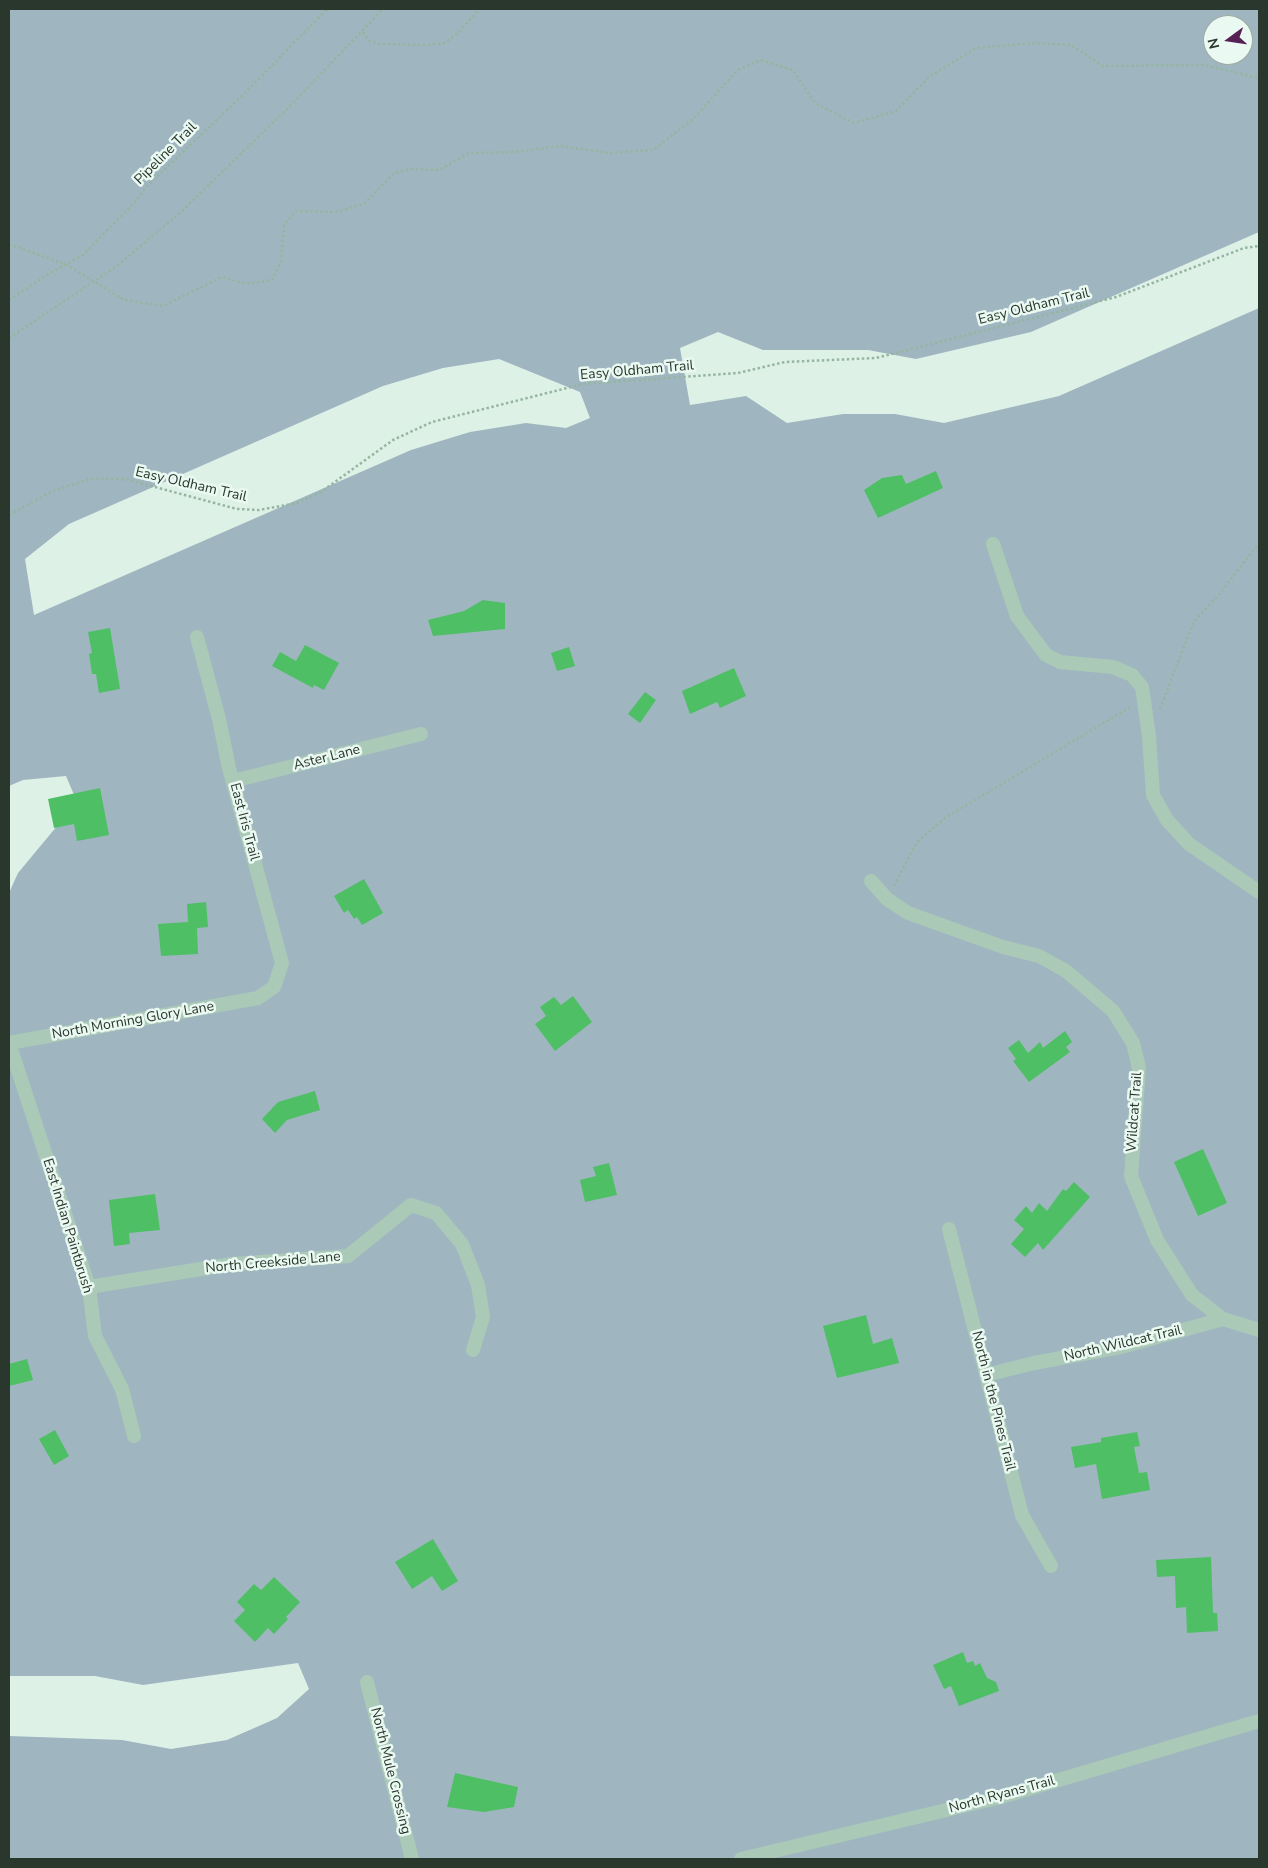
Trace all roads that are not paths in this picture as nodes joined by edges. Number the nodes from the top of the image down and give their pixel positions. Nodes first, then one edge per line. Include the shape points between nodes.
1 (993, 544) dead end
2 (197, 637) dead end
3 (421, 734) dead end
4 (232, 781) junction
5 (871, 881) dead end
6 (1259, 892) edge
7 (258, 998) joint
8 (9, 1043) edge
9 (949, 1229) dead end
10 (88, 1287) junction
11 (1223, 1319) junction
12 (1259, 1330) edge
13 (473, 1350) dead end
14 (986, 1375) junction
15 (134, 1436) dead end
16 (1051, 1566) dead end
17 (367, 1682) dead end
18 (1259, 1721) edge
19 (412, 1859) edge
20 (742, 1859) edge

1 - 6 street via 1017,616 1046,655 1060,662 1113,667 1132,675 1142,687 1153,795 1167,820 1189,844
2 - 4 street, East Iris Trail
3 - 4 street, Aster Lane
4 - 7 street, East Iris Trail via 282,963 274,987
5 - 11 street, Wildcat Trail via 887,899 908,913 1003,947 1039,956 1066,971 1113,1010 1133,1043 1139,1068 1130,1176 1157,1240 1192,1295
7 - 8 street, North Morning Glory Lane
8 - 10 street, East Indian Paintbrush
9 - 14 street, North in the Pines Trail
10 - 13 street, North Creekside Lane via 232,1264 348,1256 411,1205 436,1213 462,1244 478,1285 483,1317
10 - 15 street, East Indian Paintbrush via 95,1336 122,1389
11 - 12 street
11 - 14 street, North Wildcat Trail via 1121,1347
14 - 16 street, North in the Pines Trail via 1022,1514
17 - 19 street, North Mule Crossing
18 - 20 street, North Ryans Trail via 1001,1797

